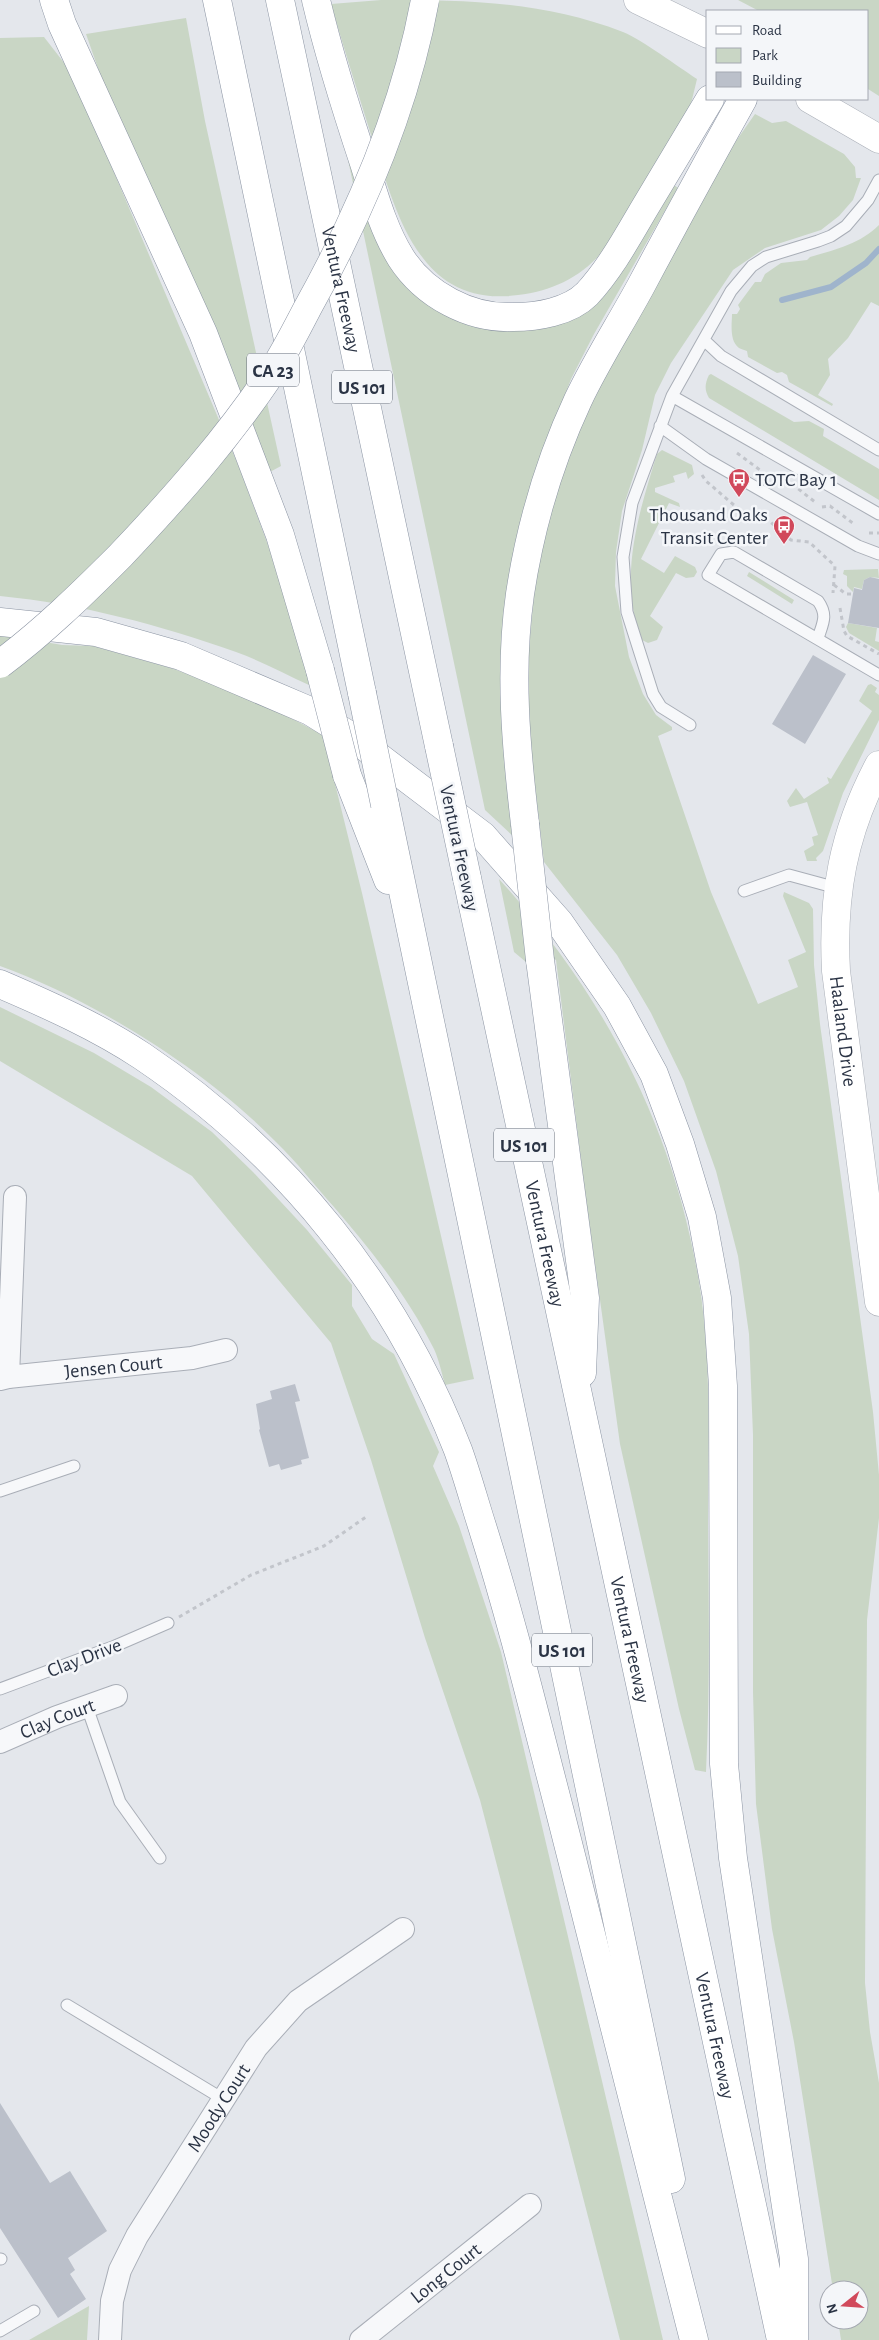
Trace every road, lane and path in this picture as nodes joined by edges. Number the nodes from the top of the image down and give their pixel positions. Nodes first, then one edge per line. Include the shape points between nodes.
1 (54, 0) edge
2 (217, 0) edge
3 (280, 0) edge
4 (425, 0) edge
5 (638, 0) edge
6 (319, 13) edge
7 (706, 33) edge
8 (709, 100) edge
9 (742, 100) edge
10 (812, 100) edge
11 (879, 139) edge
12 (879, 180) edge
13 (704, 340) junction
14 (672, 396) junction
15 (660, 426) junction
16 (734, 450) dead end
17 (879, 450) edge
18 (706, 482) dead end
19 (879, 514) edge
20 (859, 528) dead end
21 (879, 554) edge
22 (834, 585) junction
23 (853, 594) dead end
24 (835, 597) dead end
25 (838, 604) dead end
26 (0, 622) edge
27 (818, 638) junction
28 (879, 654) edge
29 (0, 664) edge
30 (879, 675) edge
31 (690, 725) dead end
32 (879, 765) edge
33 (837, 888) junction
34 (744, 891) dead end
35 (419, 960) junction
36 (0, 984) edge
37 (15, 1197) dead end
38 (879, 1302) edge
39 (226, 1350) dead end
40 (4, 1378) edge
41 (580, 1412) junction
42 (74, 1466) dead end
43 (0, 1491) edge
44 (366, 1517) dead end
45 (168, 1623) joint
46 (0, 1689) edge
47 (116, 1696) dead end
48 (87, 1706) junction
49 (0, 1742) edge
50 (160, 1858) dead end
51 (403, 1929) dead end
52 (67, 2005) dead end
53 (223, 2099) junction
54 (530, 2205) dead end
55 (34, 2311) dead end
56 (0, 2332) edge
57 (110, 2340) edge
58 (361, 2340) edge
59 (694, 2340) edge
60 (704, 2340) edge
61 (781, 2340) edge
62 (794, 2340) edge

1 - 35 main road, bridge via 203,333 280,535 347,775
2 - 35 main road, US 101, bridge
3 - 41 main road, Ventura Freeway / US 101, bridge
4 - 29 main road, CA 23, bridge via 387,138 349,228 272,371 220,444 171,503 34,639
5 - 7 main road
6 - 8 main road via 380,213 402,258 419,279 441,297 463,309 498,318 526,317 559,310 586,295 616,257
9 - 41 main road, bridge via 577,402 552,467 530,541 520,595 515,646 516,742 540,960 585,1298
10 - 11 main road
12 - 13 lane via 860,213 831,236 780,251 752,266 731,291
13 - 14 lane
13 - 17 lane via 721,356
14 - 15 lane
14 - 19 lane
15 - 21 lane via 706,459 858,546
15 - 31 lane via 632,503 624,558 627,612 653,694 661,707
16 - 20 path via 766,475 780,475 823,508 830,506
18 - 22 path via 742,512 759,512 791,540 809,542 835,566
22 - 23 path via 846,594
22 - 24 path via 831,591
25 - 28 path via 847,636
26 - 62 main road via 96,632 181,656 310,711 355,739 483,836 559,922 617,1006 654,1074 702,1217 717,1298 724,1386 724,1764 733,1858 794,2259
27 - 27 lane via 708,575 721,554 734,552 818,601 826,617
27 - 30 lane
32 - 33 main road, Haaland Drive via 853,823
33 - 34 lane via 789,876
33 - 38 main road, Haaland Drive via 836,971
35 - 60 main road, US 101
36 - 59 main road via 59,1009 141,1055 228,1121 277,1166 330,1226 379,1295 420,1367 458,1450 507,1604
37 - 40 street
39 - 40 street, Jensen Court via 192,1358
41 - 61 main road, Ventura Freeway / US 101
42 - 43 lane
44 - 45 path via 324,1546 251,1575
45 - 46 lane, Clay Drive
47 - 48 street, Clay Court
48 - 49 street, Clay Court
48 - 50 lane via 120,1802
51 - 53 street, Moody Court via 298,2001 256,2048
52 - 53 lane
53 - 57 street, Moody Court via 137,2236 120,2270 112,2302
54 - 58 street, Long Court
55 - 56 lane

